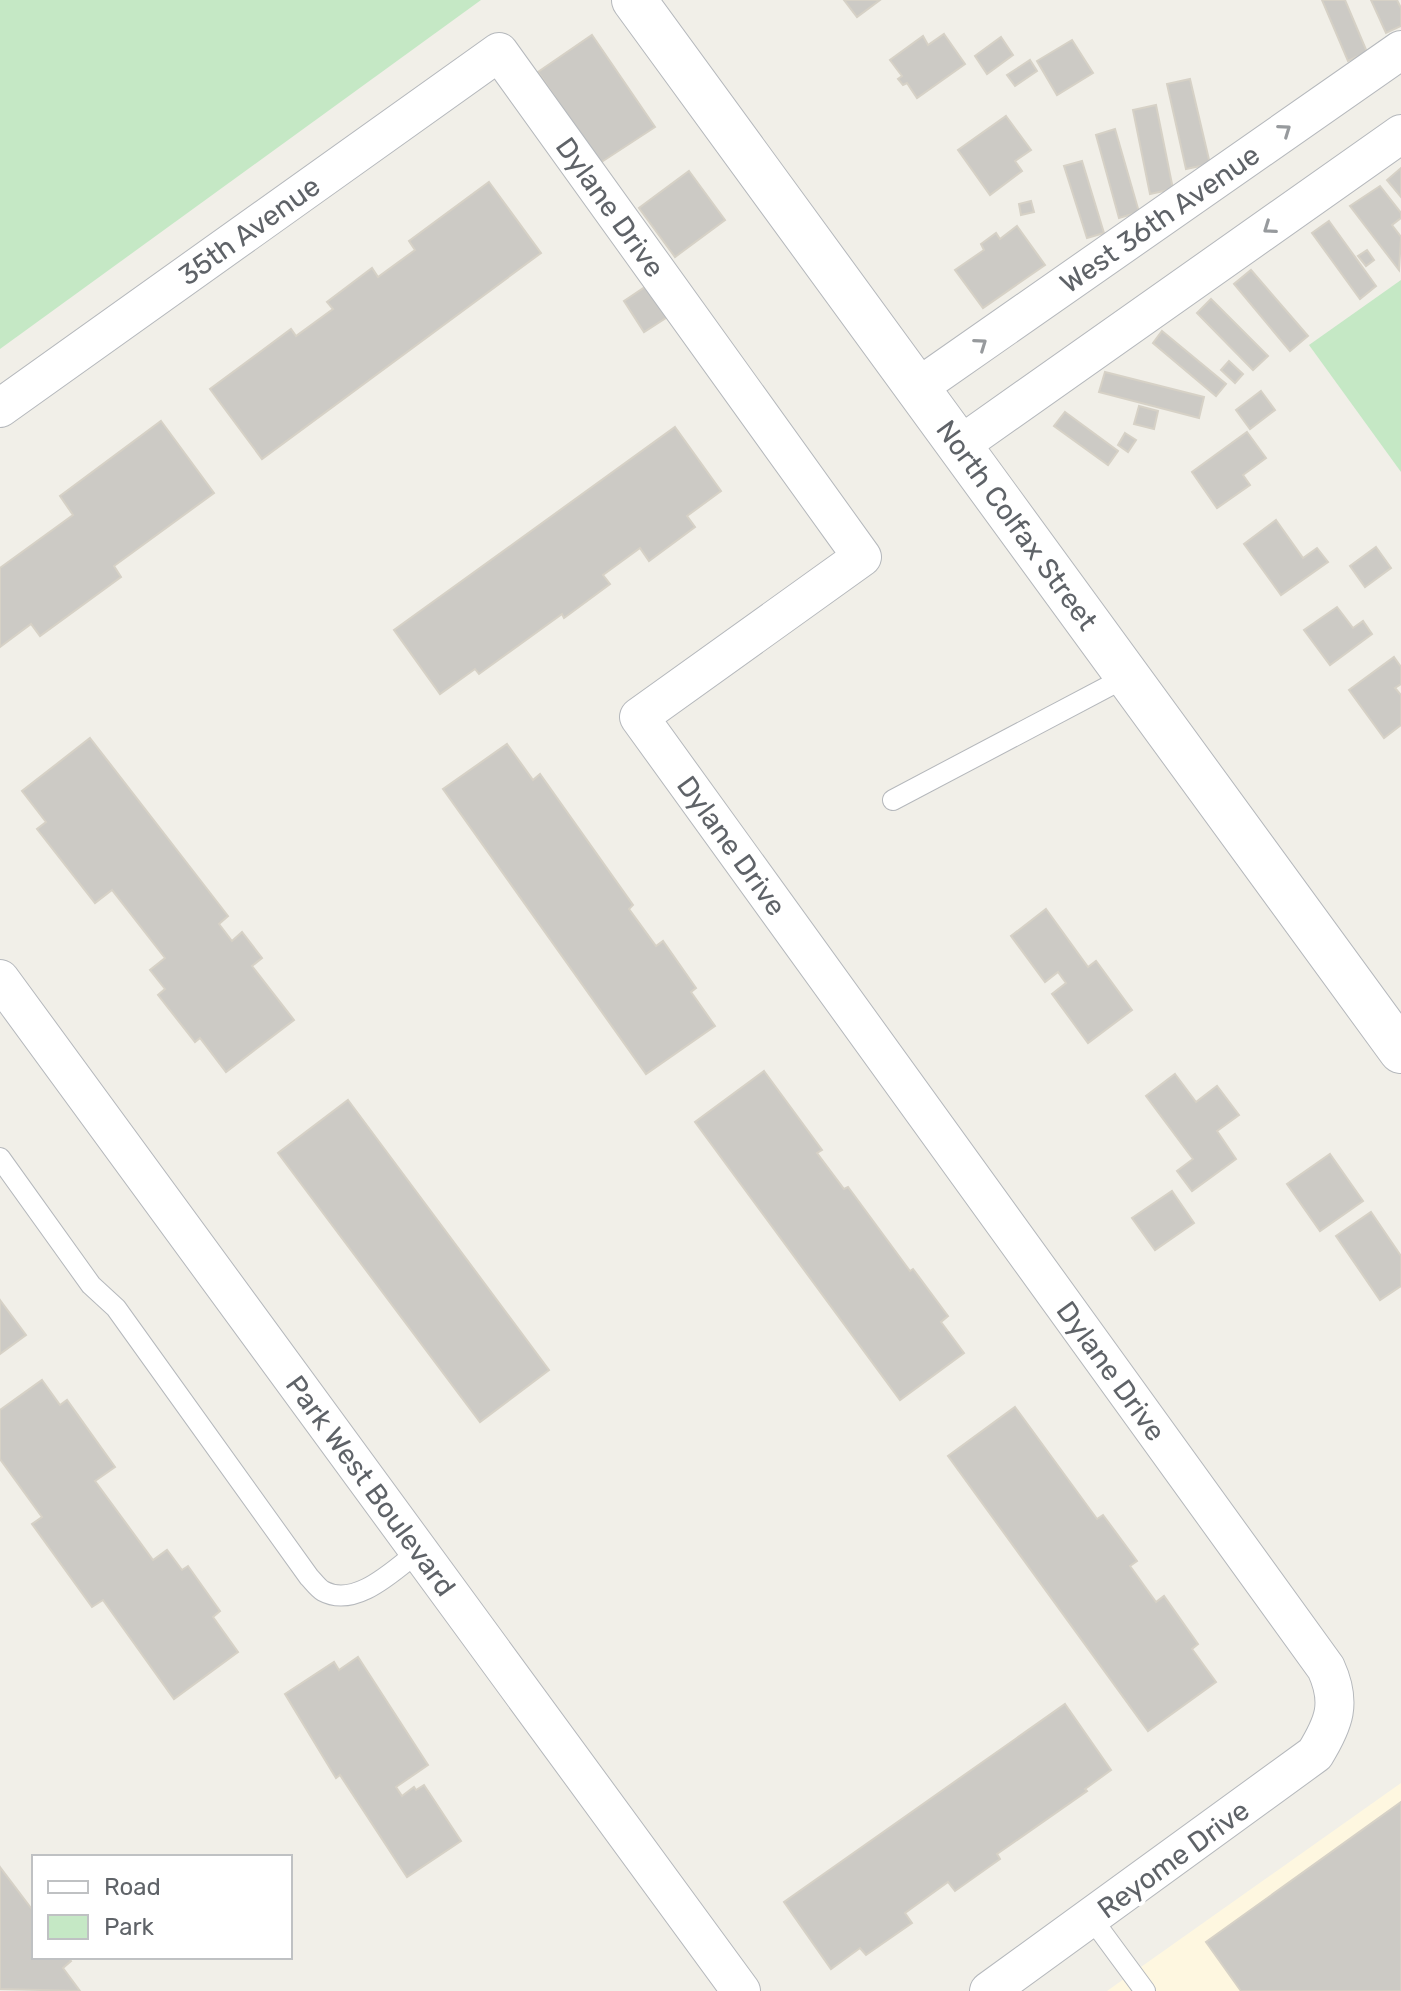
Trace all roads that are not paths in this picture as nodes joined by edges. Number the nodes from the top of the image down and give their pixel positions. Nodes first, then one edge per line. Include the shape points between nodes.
1 (634, 0) edge
2 (1401, 50) edge
3 (499, 52) joint
4 (1401, 134) edge
5 (917, 388) junction
6 (0, 408) edge
7 (959, 446) junction
8 (1128, 676) junction
9 (893, 800) dead end
10 (0, 980) edge
11 (1401, 1051) edge
12 (0, 1158) edge
13 (419, 1551) junction
14 (1334, 1708) joint
15 (1092, 1919) junction
16 (741, 1991) edge
17 (989, 1991) edge
18 (1145, 1991) edge

1 - 5 street, North Colfax Street
5 -> 2 street, West 36th Avenue
3 - 6 street, 35th Avenue
3 - 14 street, Dylane Drive via 862,557 639,717 1326,1668
4 -> 7 street
5 - 7 street, North Colfax Street
7 - 8 street, North Colfax Street
8 - 9 lane
8 - 11 street, North Colfax Street
10 - 13 street, Park West Boulevard
12 - 13 lane via 323,1591 356,1593
13 - 16 street, Park West Boulevard
14 - 15 street, Reyome Drive via 1332,1727 1315,1754
15 - 17 street, Reyome Drive
15 - 18 lane

